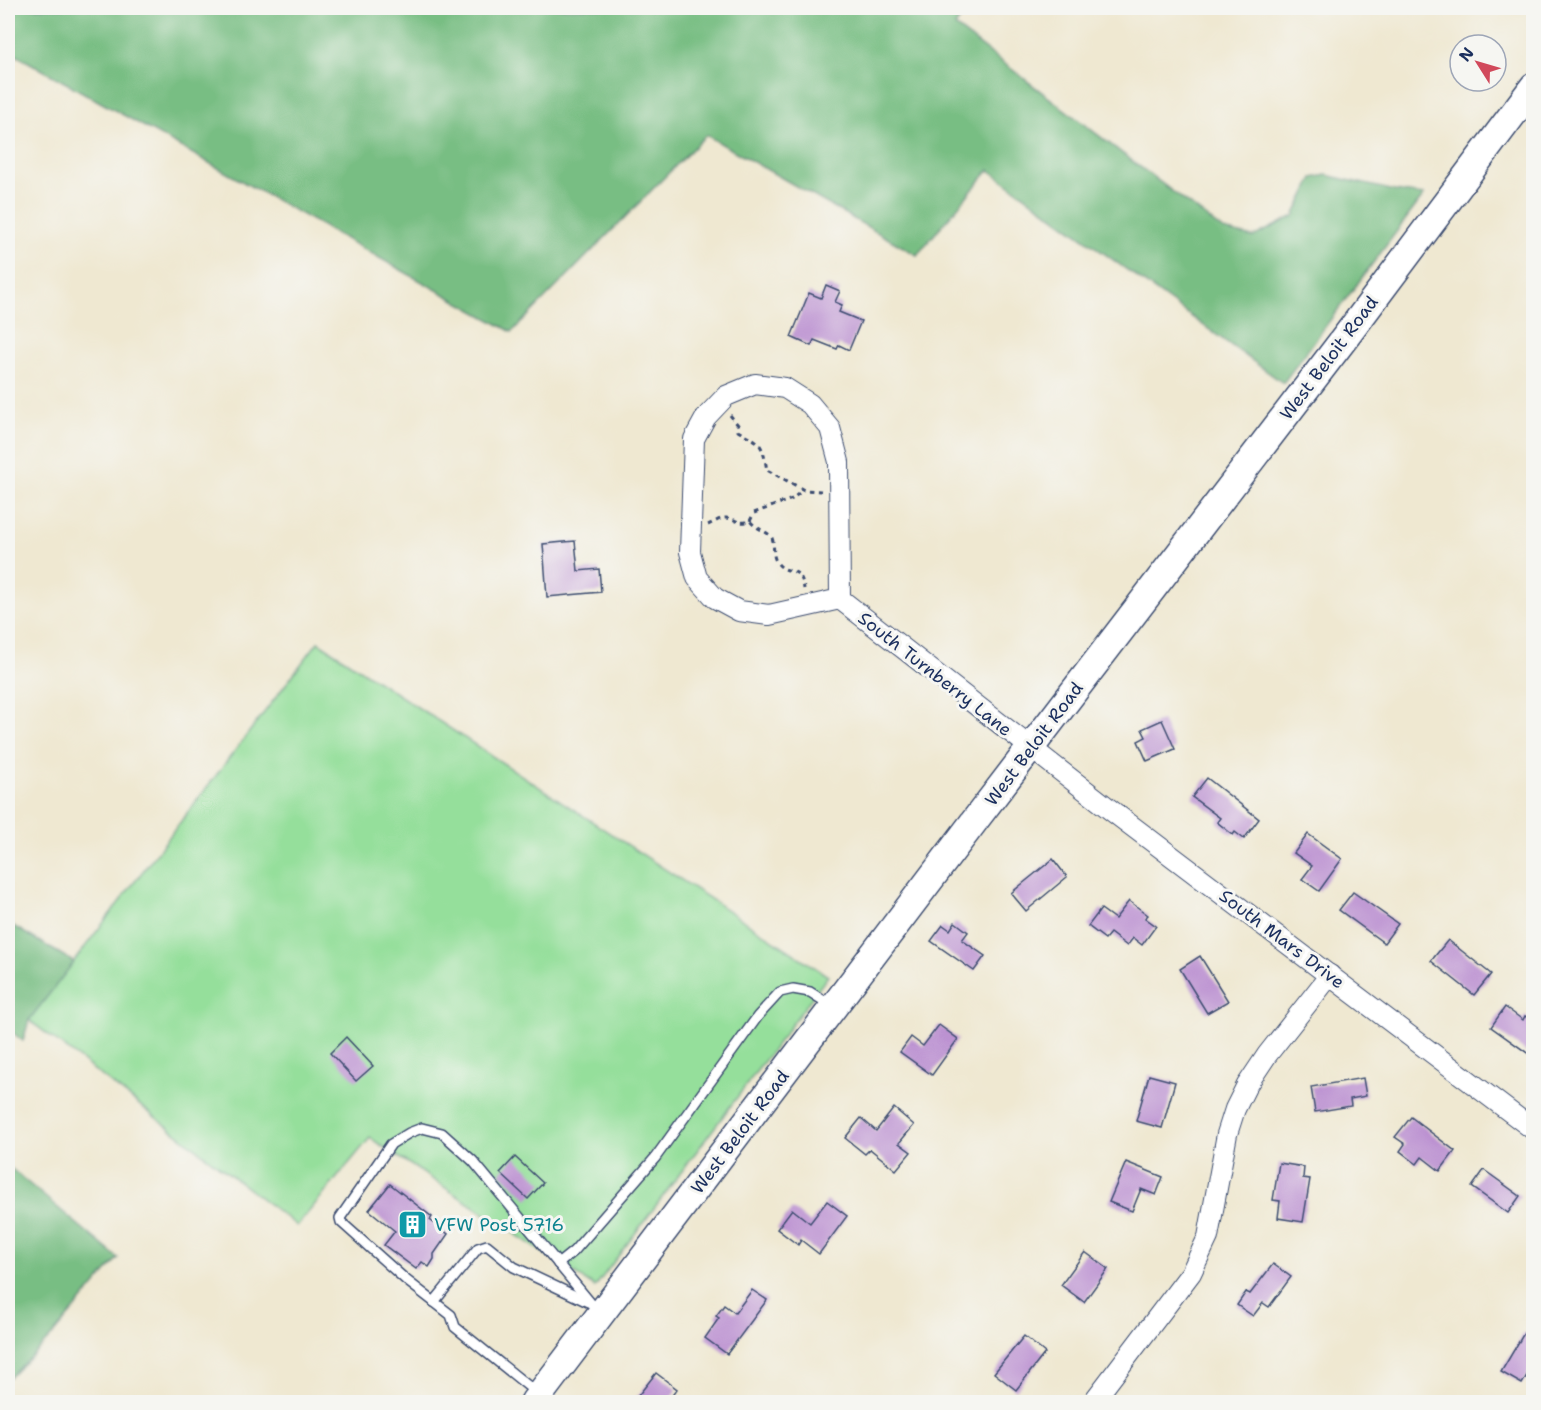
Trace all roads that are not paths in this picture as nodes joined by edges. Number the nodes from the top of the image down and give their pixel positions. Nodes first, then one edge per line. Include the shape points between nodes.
1 (1533, 86) edge
2 (840, 599) junction
3 (1031, 748) junction
4 (1329, 975) junction
5 (834, 1007) junction
6 (1533, 1130) edge
7 (558, 1264) junction
8 (434, 1302) junction
9 (595, 1309) junction
10 (537, 1399) edge
11 (1093, 1402) edge

1 - 3 main road, West Beloit Road
2 - 2 street, South Turnberry Lane via 839,462 830,429 810,404 785,388 755,384 726,396 705,417 694,439 690,552 697,578 715,598 739,611 769,615
2 - 3 street, South Turnberry Lane
3 - 4 street, South Mars Drive
3 - 5 main road, West Beloit Road
4 - 6 street, South Mars Drive
4 - 11 street via 1268,1055 1235,1109 1208,1237 1191,1273
5 - 7 lane via 810,992 780,992 758,1016 655,1158 574,1251
5 - 9 main road, West Beloit Road
7 - 8 lane via 473,1161 442,1133 422,1128 392,1144 340,1218
7 - 9 lane
8 - 9 lane via 478,1248 487,1245 514,1267
8 - 10 lane via 451,1315 455,1327
9 - 10 main road, West Beloit Road

